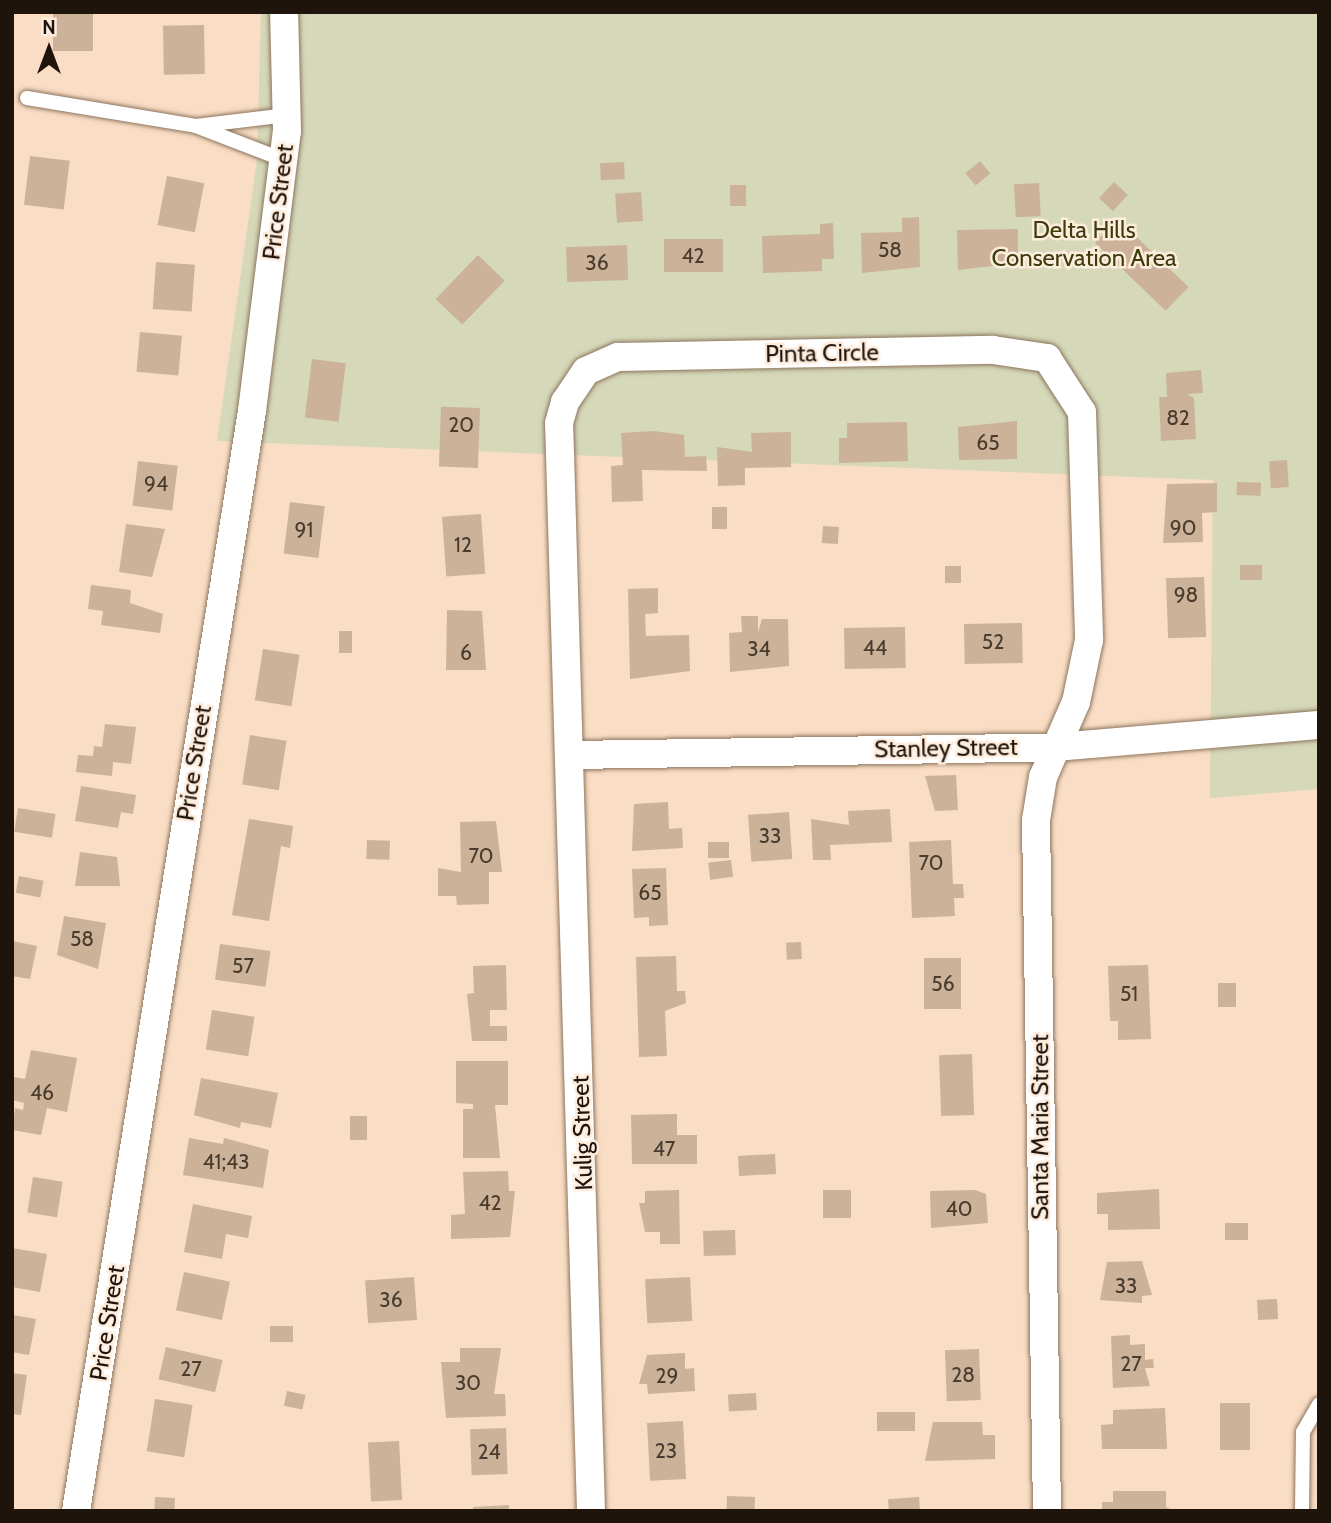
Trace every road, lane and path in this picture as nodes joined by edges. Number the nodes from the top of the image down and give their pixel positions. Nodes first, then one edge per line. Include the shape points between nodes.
1 (284, 12) edge
2 (27, 98) dead end
3 (287, 115) junction
4 (196, 126) junction
5 (284, 160) junction
6 (1319, 725) edge
7 (1057, 747) junction
8 (572, 755) junction
9 (1318, 1407) edge
10 (76, 1511) edge
11 (591, 1511) edge
12 (1047, 1511) edge
13 (1302, 1511) edge

1 - 3 street, Price Street
2 - 4 lane
3 - 4 lane
3 - 5 street, Price Street
4 - 5 lane
5 - 10 street, Price Street via 252,411
6 - 7 street, Stanley Street
7 - 8 street, Stanley Street
7 - 8 street, Pinta Circle via 1089,640 1082,412 1046,358 979,350 618,358 586,371 571,387 559,423
7 - 12 street, Santa Maria Street via 1043,777 1036,820
8 - 11 street, Kulig Street
9 - 13 lane via 1303,1432

